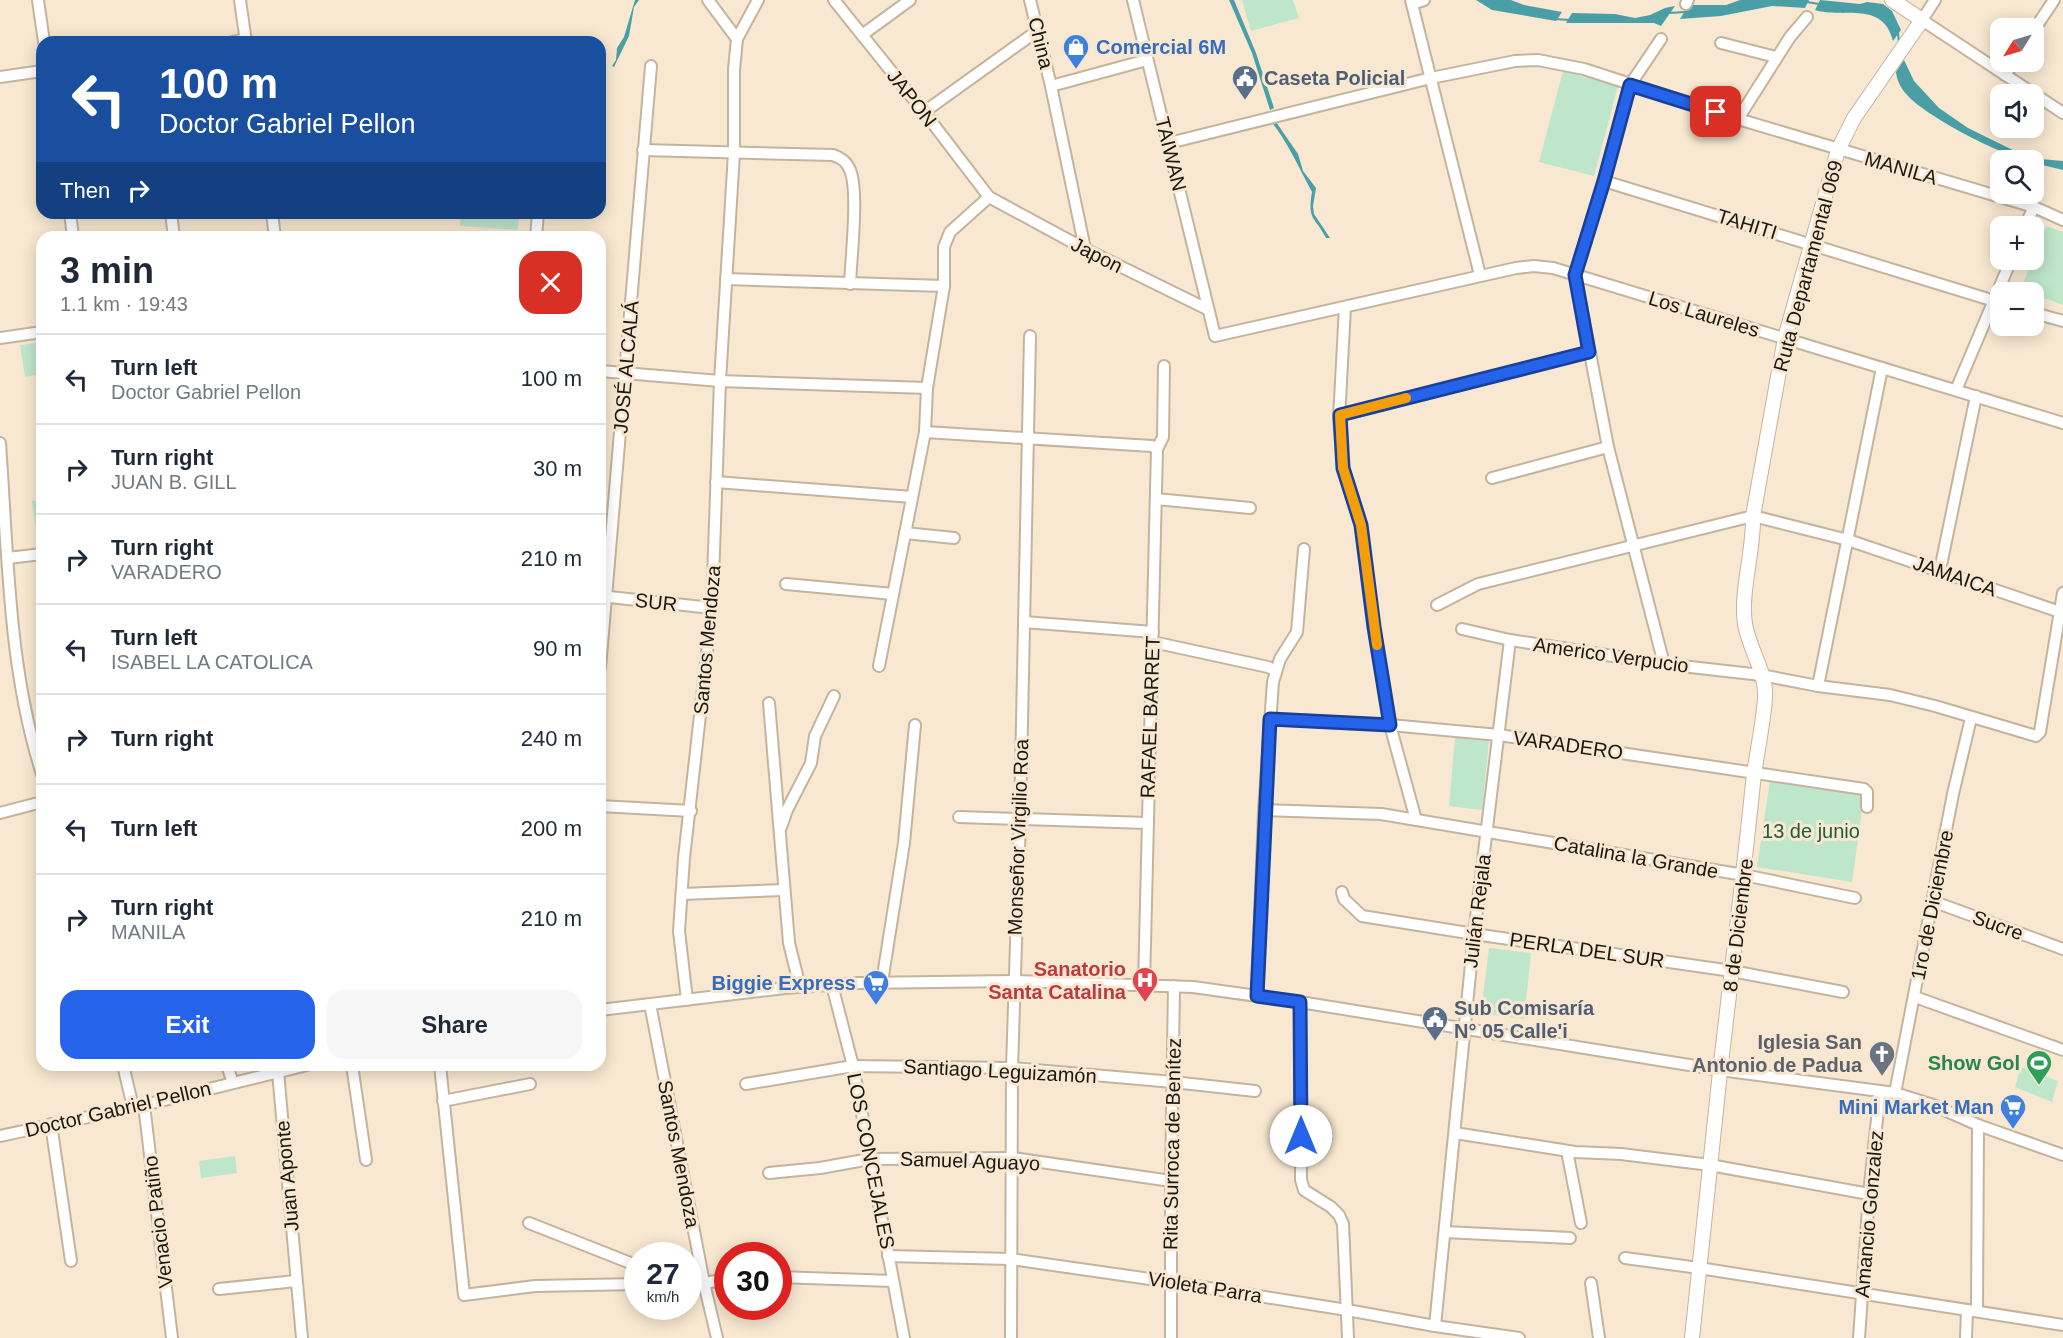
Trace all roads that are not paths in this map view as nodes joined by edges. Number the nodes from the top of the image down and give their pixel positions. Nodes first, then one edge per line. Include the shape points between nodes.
1 (38, 0) edge
2 (240, 0) edge
3 (708, 0) edge
4 (758, 0) edge
5 (834, 0) edge
6 (910, 0) edge
7 (1030, 0) edge
8 (1133, 0) edge
9 (1424, 0) edge
10 (1892, 0) edge
11 (1935, 0) edge
12 (2054, 0) edge
13 (1411, 2) edge
14 (1807, 17) dead end
15 (2042, 18) edge
16 (1922, 20) junction
17 (1037, 31) junction
18 (862, 35) junction
19 (43, 36) edge
20 (244, 36) edge
21 (737, 39) junction
22 (1661, 39) dead end
23 (1721, 43) dead end
24 (1776, 57) junction
25 (1147, 60) junction
26 (651, 66) dead end
27 (36, 72) edge
28 (2007, 72) edge
29 (2005, 75) junction
30 (0, 77) edge
31 (1431, 78) junction
32 (1630, 85) junction
33 (1051, 86) junction
34 (924, 112) junction
35 (2063, 113) edge
36 (1738, 119) junction
37 (1169, 143) junction
38 (643, 150) junction
39 (1838, 150) junction
40 (734, 153) junction
41 (1604, 181) junction
42 (989, 197) junction
43 (2034, 207) junction
44 (2030, 216) edge
45 (2063, 220) edge
46 (1812, 244) junction
47 (1085, 249) junction
48 (1480, 275) junction
49 (1575, 275) junction
50 (726, 279) junction
51 (850, 284) junction
52 (944, 286) junction
53 (1990, 299) edge
54 (1345, 307) junction
55 (1207, 309) junction
56 (1990, 316) edge
57 (2044, 316) edge
58 (2063, 321) edge
59 (36, 333) edge
60 (1030, 336) dead end
61 (1785, 338) junction
62 (0, 339) edge
63 (1589, 352) junction
64 (1164, 366) dead end
65 (1882, 368) junction
66 (606, 372) edge
67 (626, 374) junction
68 (720, 381) junction
69 (927, 388) junction
70 (1956, 390) junction
71 (1977, 396) junction
72 (1340, 415) junction
73 (2063, 423) edge
74 (926, 432) junction
75 (1029, 440) junction
76 (0, 443) edge
77 (1608, 447) junction
78 (1157, 449) junction
79 (1492, 478) dead end
80 (716, 482) junction
81 (912, 497) junction
82 (1156, 499) junction
83 (1250, 508) dead end
84 (1753, 516) junction
85 (905, 533) junction
86 (954, 538) dead end
87 (1848, 540) junction
88 (1633, 546) junction
89 (1304, 549) dead end
90 (36, 555) edge
91 (8, 558) junction
92 (606, 559) edge
93 (1940, 570) junction
94 (786, 584) dead end
95 (2063, 593) edge
96 (893, 594) junction
97 (606, 596) edge
98 (1437, 605) dead end
99 (712, 608) junction
100 (2061, 612) edge
101 (1023, 622) junction
102 (1462, 629) dead end
103 (1153, 637) junction
104 (1510, 640) junction
105 (1664, 664) junction
106 (879, 666) dead end
107 (1276, 671) junction
108 (1761, 675) junction
109 (1818, 686) junction
110 (834, 696) dead end
111 (769, 704) dead end
112 (1971, 718) junction
113 (1270, 719) junction
114 (915, 725) dead end
115 (1390, 725) junction
116 (1499, 735) junction
117 (36, 752) edge
118 (1754, 771) junction
119 (36, 804) edge
120 (606, 806) edge
121 (1867, 807) dead end
122 (1264, 810) junction
123 (691, 811) junction
124 (0, 813) edge
125 (959, 817) dead end
126 (1020, 818) junction
127 (1416, 820) junction
128 (1147, 823) junction
129 (779, 830) junction
130 (1486, 831) junction
131 (1744, 875) junction
132 (784, 890) junction
133 (1342, 892) dead end
134 (682, 894) junction
135 (1855, 898) dead end
136 (1932, 901) junction
137 (1474, 934) junction
138 (2063, 949) edge
139 (1732, 971) junction
140 (1013, 981) junction
141 (882, 982) junction
142 (832, 985) junction
143 (1144, 985) junction
144 (1174, 986) junction
145 (800, 987) junction
146 (1843, 992) dead end
147 (1257, 996) junction
148 (1915, 997) junction
149 (687, 1000) junction
150 (1300, 1002) junction
151 (651, 1004) junction
152 (606, 1009) edge
153 (1464, 1028) junction
154 (2063, 1050) edge
155 (853, 1066) junction
156 (1012, 1068) junction
157 (1720, 1070) junction
158 (125, 1071) edge
159 (229, 1071) edge
160 (282, 1071) edge
161 (353, 1071) edge
162 (440, 1071) edge
163 (278, 1072) junction
164 (1173, 1082) junction
165 (233, 1083) junction
166 (530, 1084) dead end
167 (746, 1084) dead end
168 (1255, 1091) dead end
169 (1880, 1091) junction
170 (1895, 1092) junction
171 (443, 1101) junction
172 (138, 1106) junction
173 (51, 1124) junction
174 (1978, 1125) junction
175 (1455, 1133) junction
176 (0, 1136) edge
177 (1567, 1151) junction
178 (2063, 1155) edge
179 (1012, 1158) junction
180 (870, 1159) junction
181 (366, 1160) dead end
182 (1710, 1165) junction
183 (770, 1173) dead end
184 (1171, 1181) junction
185 (1869, 1194) junction
186 (529, 1223) dead end
187 (1581, 1224) dead end
188 (1445, 1232) junction
189 (1570, 1238) dead end
190 (888, 1256) junction
191 (1625, 1258) dead end
192 (1011, 1259) junction
193 (624, 1260) edge
194 (71, 1261) dead end
195 (1700, 1268) junction
196 (792, 1277) edge
197 (296, 1281) junction
198 (714, 1281) edge
199 (893, 1281) junction
200 (1171, 1282) junction
201 (704, 1283) junction
202 (1591, 1283) dead end
203 (624, 1284) edge
204 (219, 1289) dead end
205 (1863, 1294) junction
206 (1347, 1310) junction
207 (1972, 1311) junction
208 (2063, 1325) edge
209 (1434, 1326) junction
210 (172, 1338) edge
211 (302, 1338) edge
212 (717, 1338) edge
213 (904, 1338) edge
214 (1011, 1338) edge
215 (1171, 1338) edge
216 (1348, 1338) edge
217 (1519, 1338) edge
218 (1599, 1338) edge
219 (1692, 1338) edge
220 (1859, 1338) edge
221 (1966, 1338) edge

1 - 19 street
2 - 20 street
3 - 21 street
4 - 21 street
5 - 18 street, JAPON
6 - 18 street
7 - 17 street, China
8 - 25 street, TAIWAN
9 - 13 street
10 - 16 main road
11 - 16 street
12 - 15 street
13 - 31 street
14 - 24 street
16 - 29 street
16 - 39 main road, Ruta Departamental 069 via 1854,118
17 - 33 street, China
17 - 34 street
18 - 34 street, JAPON
21 - 40 street, Santos Mendoza
22 - 32 street
23 - 24 street
24 - 36 street
25 - 33 street
25 - 37 street, TAIWAN
26 - 38 street, JOSÉ ALCALÁ
27 - 30 street
28 - 29 street
29 - 35 street
31 - 32 street, MANILA via 1538,60 1584,69
31 - 37 street, MANILA
31 - 48 street
32 - 36 street, MANILA
32 - 41 street
33 - 47 street, China
34 - 42 street, JAPON
36 - 39 street, MANILA
37 - 55 street, TAIWAN
38 - 40 street
38 - 67 street, JOSÉ ALCALÁ
39 - 43 street, MANILA
39 - 46 main road, Ruta Departamental 069
40 - 50 street, Santos Mendoza
40 - 51 street via 833,155 843,159 854,188
41 - 46 street, TAHITI
41 - 49 street
42 - 47 street, Japon
42 - 52 street via 950,232 944,247
43 - 44 street
43 - 45 street, MANILA
46 - 53 street, TAHITI
46 - 61 main road, Ruta Departamental 069
47 - 55 street, Japon
48 - 49 street, Los Laureles via 1534,266
48 - 54 street, Los Laureles
49 - 61 street, Los Laureles
49 - 63 street
50 - 51 street
50 - 68 street, Santos Mendoza
51 - 52 street
52 - 69 street
54 - 55 street, TAIWAN via 1217,336
54 - 72 street
56 - 70 street
57 - 58 street
59 - 62 street
60 - 75 street, Monseñor Virgilio Roa
61 - 65 street, Los Laureles
61 - 84 main road, Ruta Departamental 069
63 - 72 street
63 - 77 street
64 - 78 street, RAFAEL BARRET via 1163,437
65 - 70 street, Los Laureles
65 - 87 street
66 - 67 street
67 - 68 street
67 - 92 street, JOSÉ ALCALÁ
68 - 69 street
68 - 80 street, Santos Mendoza
69 - 74 street
70 - 71 street, Los Laureles
71 - 73 street, Los Laureles
71 - 93 street
72 - 115 street via 1343,468 1361,525
74 - 75 street
74 - 81 street
75 - 78 street
75 - 101 street, Monseñor Virgilio Roa
76 - 91 street
77 - 79 street
77 - 88 street
78 - 82 street, RAFAEL BARRET
80 - 81 street
80 - 99 street, Santos Mendoza
81 - 85 street
82 - 83 street
82 - 103 street, RAFAEL BARRET
84 - 87 street, JAMAICA
84 - 88 street
84 - 108 main road, 8 de Diciembre via 1744,623
85 - 86 street
85 - 96 street
87 - 93 street, JAMAICA
87 - 109 street
88 - 98 street via 1478,584
88 - 105 street
89 - 107 street via 1297,632
90 - 91 street
91 - 117 street via 16,654
93 - 100 street, JAMAICA
94 - 96 street
95 - 100 street
96 - 106 street
97 - 99 street, SUR
99 - 123 street, Santos Mendoza
100 - 112 street, Americo Verpucio via 2039,735
101 - 103 street
101 - 126 street, Monseñor Virgilio Roa
102 - 104 street, Americo Verpucio
103 - 107 street
103 - 128 street, RAFAEL BARRET
104 - 105 street, Americo Verpucio
104 - 116 street, Julián Rejala
105 - 108 street, Americo Verpucio
107 - 113 street
108 - 109 street, Americo Verpucio
108 - 118 main road, 8 de Diciembre via 1765,697
109 - 112 street, Americo Verpucio via 1890,695
110 - 129 street via 815,736 811,763
111 - 129 street
112 - 136 street, 1ro de Diciembre
113 - 115 street, VARADERO
113 - 122 street
114 - 141 street via 904,843
115 - 116 street, VARADERO
115 - 127 street
116 - 118 street, VARADERO
116 - 130 street, Julián Rejala
118 - 121 street, VARADERO via 1864,789
118 - 131 main road, 8 de Diciembre
119 - 124 street
120 - 123 street
122 - 127 street, Catalina la Grande via 1364,812
122 - 147 street
123 - 134 street, Santos Mendoza
125 - 126 street
126 - 128 street
126 - 140 street, Monseñor Virgilio Roa
127 - 130 street, Catalina la Grande
128 - 143 street, RAFAEL BARRET
129 - 132 street
130 - 131 street, Catalina la Grande
130 - 137 street, Julián Rejala
131 - 135 street, Catalina la Grande
131 - 139 main road, 8 de Diciembre
132 - 134 street
132 - 145 street via 789,943
133 - 137 street, PERLA DEL SUR via 1362,916
134 - 149 street, Santos Mendoza via 679,931
136 - 138 street, Sucre
136 - 148 street, 1ro de Diciembre
137 - 139 street, PERLA DEL SUR
137 - 153 street, Julián Rejala
139 - 146 street, PERLA DEL SUR
139 - 157 main road, 8 de Diciembre
140 - 141 street
140 - 143 street
140 - 156 street, Monseñor Virgilio Roa
141 - 142 street
142 - 145 street
142 - 155 street, LOS CONCEJALES
143 - 144 street
144 - 147 street
144 - 164 street, Rita Surroca de Benítez
145 - 149 street
147 - 150 street
148 - 154 street
148 - 170 street, 1ro de Diciembre
149 - 151 street
150 - 153 street
150 - 206 street via 1301,1180 1304,1190 1331,1207 1343,1224
151 - 152 street
151 - 201 street, Santos Mendoza
153 - 157 street
153 - 175 street, Julián Rejala
155 - 156 street, Santiago Leguizamón
155 - 167 street, Santiago Leguizamón
155 - 180 street, LOS CONCEJALES
156 - 164 street, Santiago Leguizamón
156 - 179 street, Monseñor Virgilio Roa
157 - 169 street
157 - 182 main road, 8 de Diciembre
158 - 172 street, Venacio Patiño
159 - 165 street
160 - 163 street, Doctor Gabriel Pellon
161 - 181 street
162 - 171 street
163 - 165 street, Doctor Gabriel Pellon
163 - 197 street, Juan Aponte
164 - 168 street, Santiago Leguizamón
164 - 184 street, Rita Surroca de Benítez
165 - 172 street, Doctor Gabriel Pellon
166 - 171 street
169 - 170 street
169 - 185 street, Amancio Gonzalez
170 - 174 street
171 - 203 street via 464,1295 535,1286
172 - 173 street, Doctor Gabriel Pellon
172 - 210 street, Venacio Patiño
173 - 176 street, Doctor Gabriel Pellon
173 - 194 street
174 - 178 street
174 - 207 street
175 - 177 street
175 - 188 street, Julián Rejala
177 - 182 street
177 - 187 street
179 - 180 street, Samuel Aguayo
179 - 184 street, Samuel Aguayo
179 - 192 street, Monseñor Virgilio Roa
180 - 183 street, Samuel Aguayo
180 - 190 street, LOS CONCEJALES
182 - 185 street
182 - 195 main road, 8 de Diciembre
184 - 200 street, Rita Surroca de Benítez
185 - 205 street, Amancio Gonzalez
186 - 193 street
188 - 189 street
188 - 209 street, Julián Rejala
190 - 192 street, Violeta Parra
190 - 199 street, LOS CONCEJALES
191 - 195 street
192 - 200 street, Violeta Parra
192 - 214 street, Monseñor Virgilio Roa
195 - 205 street
195 - 219 main road, 8 de Diciembre
196 - 199 street
197 - 204 street
197 - 211 street, Juan Aponte
198 - 201 street
199 - 213 street, LOS CONCEJALES
200 - 206 street, Violeta Parra
200 - 215 street, Rita Surroca de Benítez
201 - 212 street, Santos Mendoza
202 - 218 street
205 - 207 street
205 - 220 street, Amancio Gonzalez
206 - 209 street, Violeta Parra
206 - 216 street
207 - 208 street
207 - 221 street
209 - 217 street, Violeta Parra

